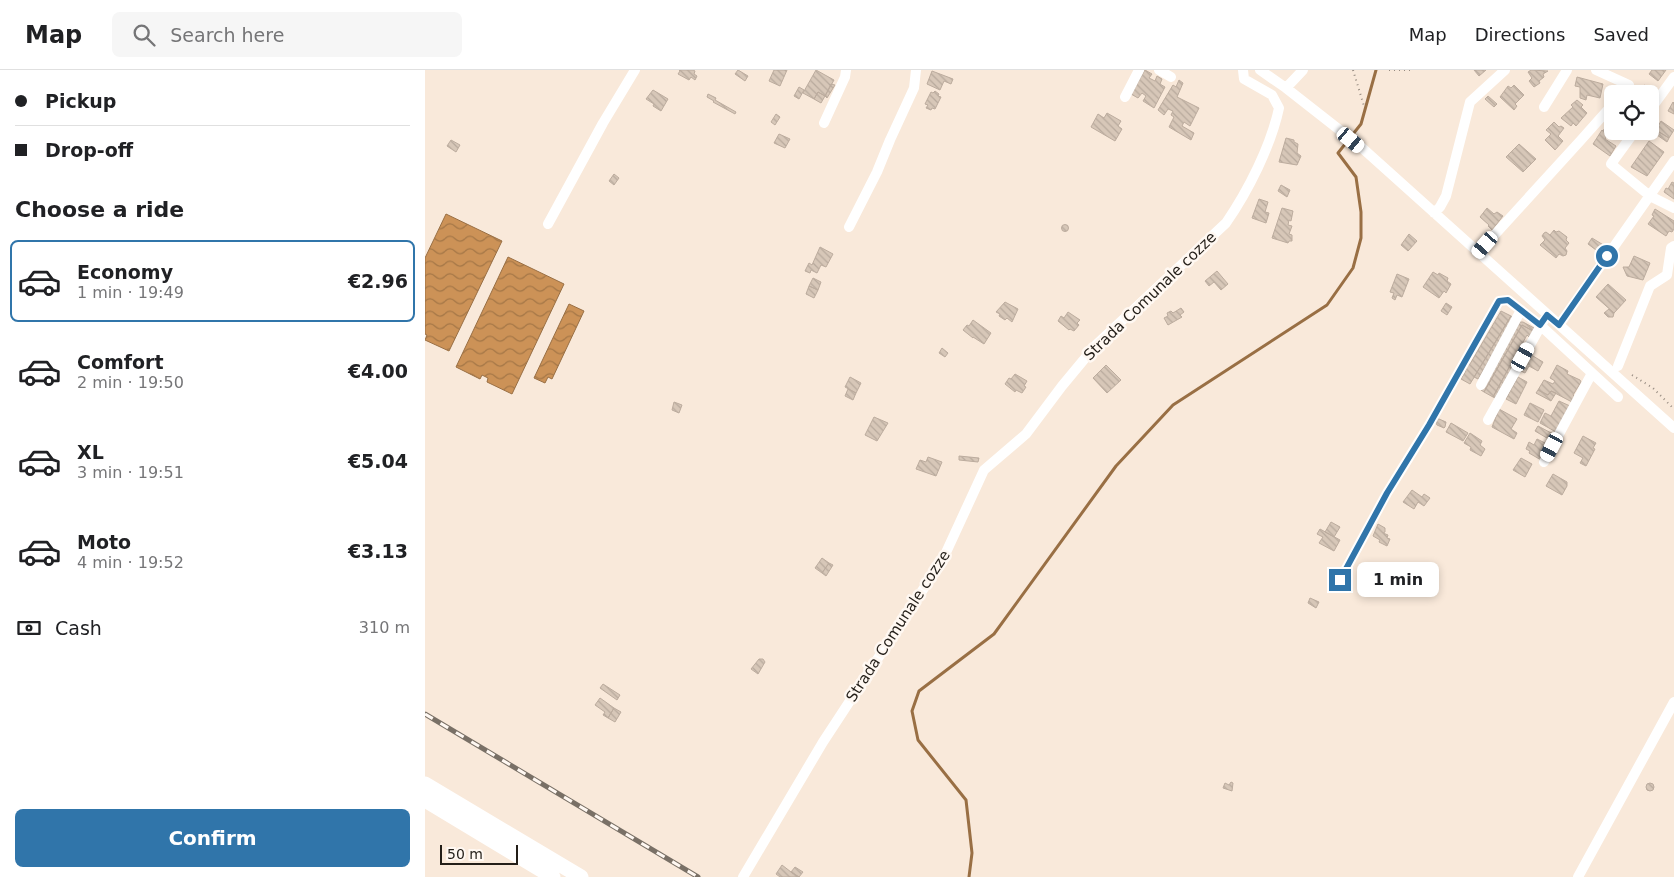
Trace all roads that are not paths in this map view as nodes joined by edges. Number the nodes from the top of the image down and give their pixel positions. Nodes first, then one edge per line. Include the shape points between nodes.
1 (635, 70) edge
2 (847, 70) edge
3 (916, 70) edge
4 (1139, 70) edge
5 (1159, 70) edge
6 (1243, 70) edge
7 (1260, 70) edge
8 (1303, 70) edge
9 (1505, 70) edge
10 (1567, 70) edge
11 (1596, 70) edge
12 (1171, 77) dead end
13 (1674, 77) edge
14 (1629, 85) edge
15 (1286, 88) junction
16 (1125, 97) dead end
17 (1659, 98) edge
18 (1544, 107) dead end
19 (1604, 114) edge
20 (824, 123) dead end
21 (1628, 140) edge
22 (1674, 161) edge
23 (1650, 196) junction
24 (1674, 208) edge
25 (1434, 213) junction
26 (548, 224) dead end
27 (849, 227) dead end
28 (1674, 246) edge
29 (1478, 253) junction
30 (1521, 310) junction
31 (1547, 315) junction
32 (1540, 325) junction
33 (1559, 325) junction
34 (1618, 366) dead end
35 (1592, 372) junction
36 (1481, 385) dead end
37 (1619, 397) dead end
38 (1488, 420) dead end
39 (1674, 428) edge
40 (1544, 462) dead end
41 (1340, 580) dead end
42 (1674, 702) edge
43 (425, 784) edge
44 (425, 800) edge
45 (553, 877) edge
46 (581, 877) edge
47 (743, 877) edge
48 (1578, 877) edge

1 - 26 street
2 - 20 street
3 - 27 street via 915,88
4 - 16 street
5 - 12 street
6 - 47 street, Strada Comunale cozze via 1244,79 1272,95 1279,108 1265,150 1236,209 1226,223 1096,345 1026,434 985,470 943,559 823,742
7 - 15 street
8 - 15 street
9 - 25 street via 1470,102 1446,196
10 - 18 street
11 - 14 street
13 - 17 street
15 - 25 street via 1360,146
19 - 29 street
21 - 23 street via 1611,164
22 - 23 street
23 - 24 street
23 - 33 street
25 - 29 street
28 - 34 street via 1667,275 1650,286
29 - 31 street
30 - 32 street
30 - 36 street
30 - 41 street via 1508,300 1499,301
31 - 32 street
31 - 33 street
32 - 35 street
32 - 38 street
33 - 39 street
35 - 37 street
35 - 40 street
42 - 48 street
43 - 46 highway
44 - 45 highway

